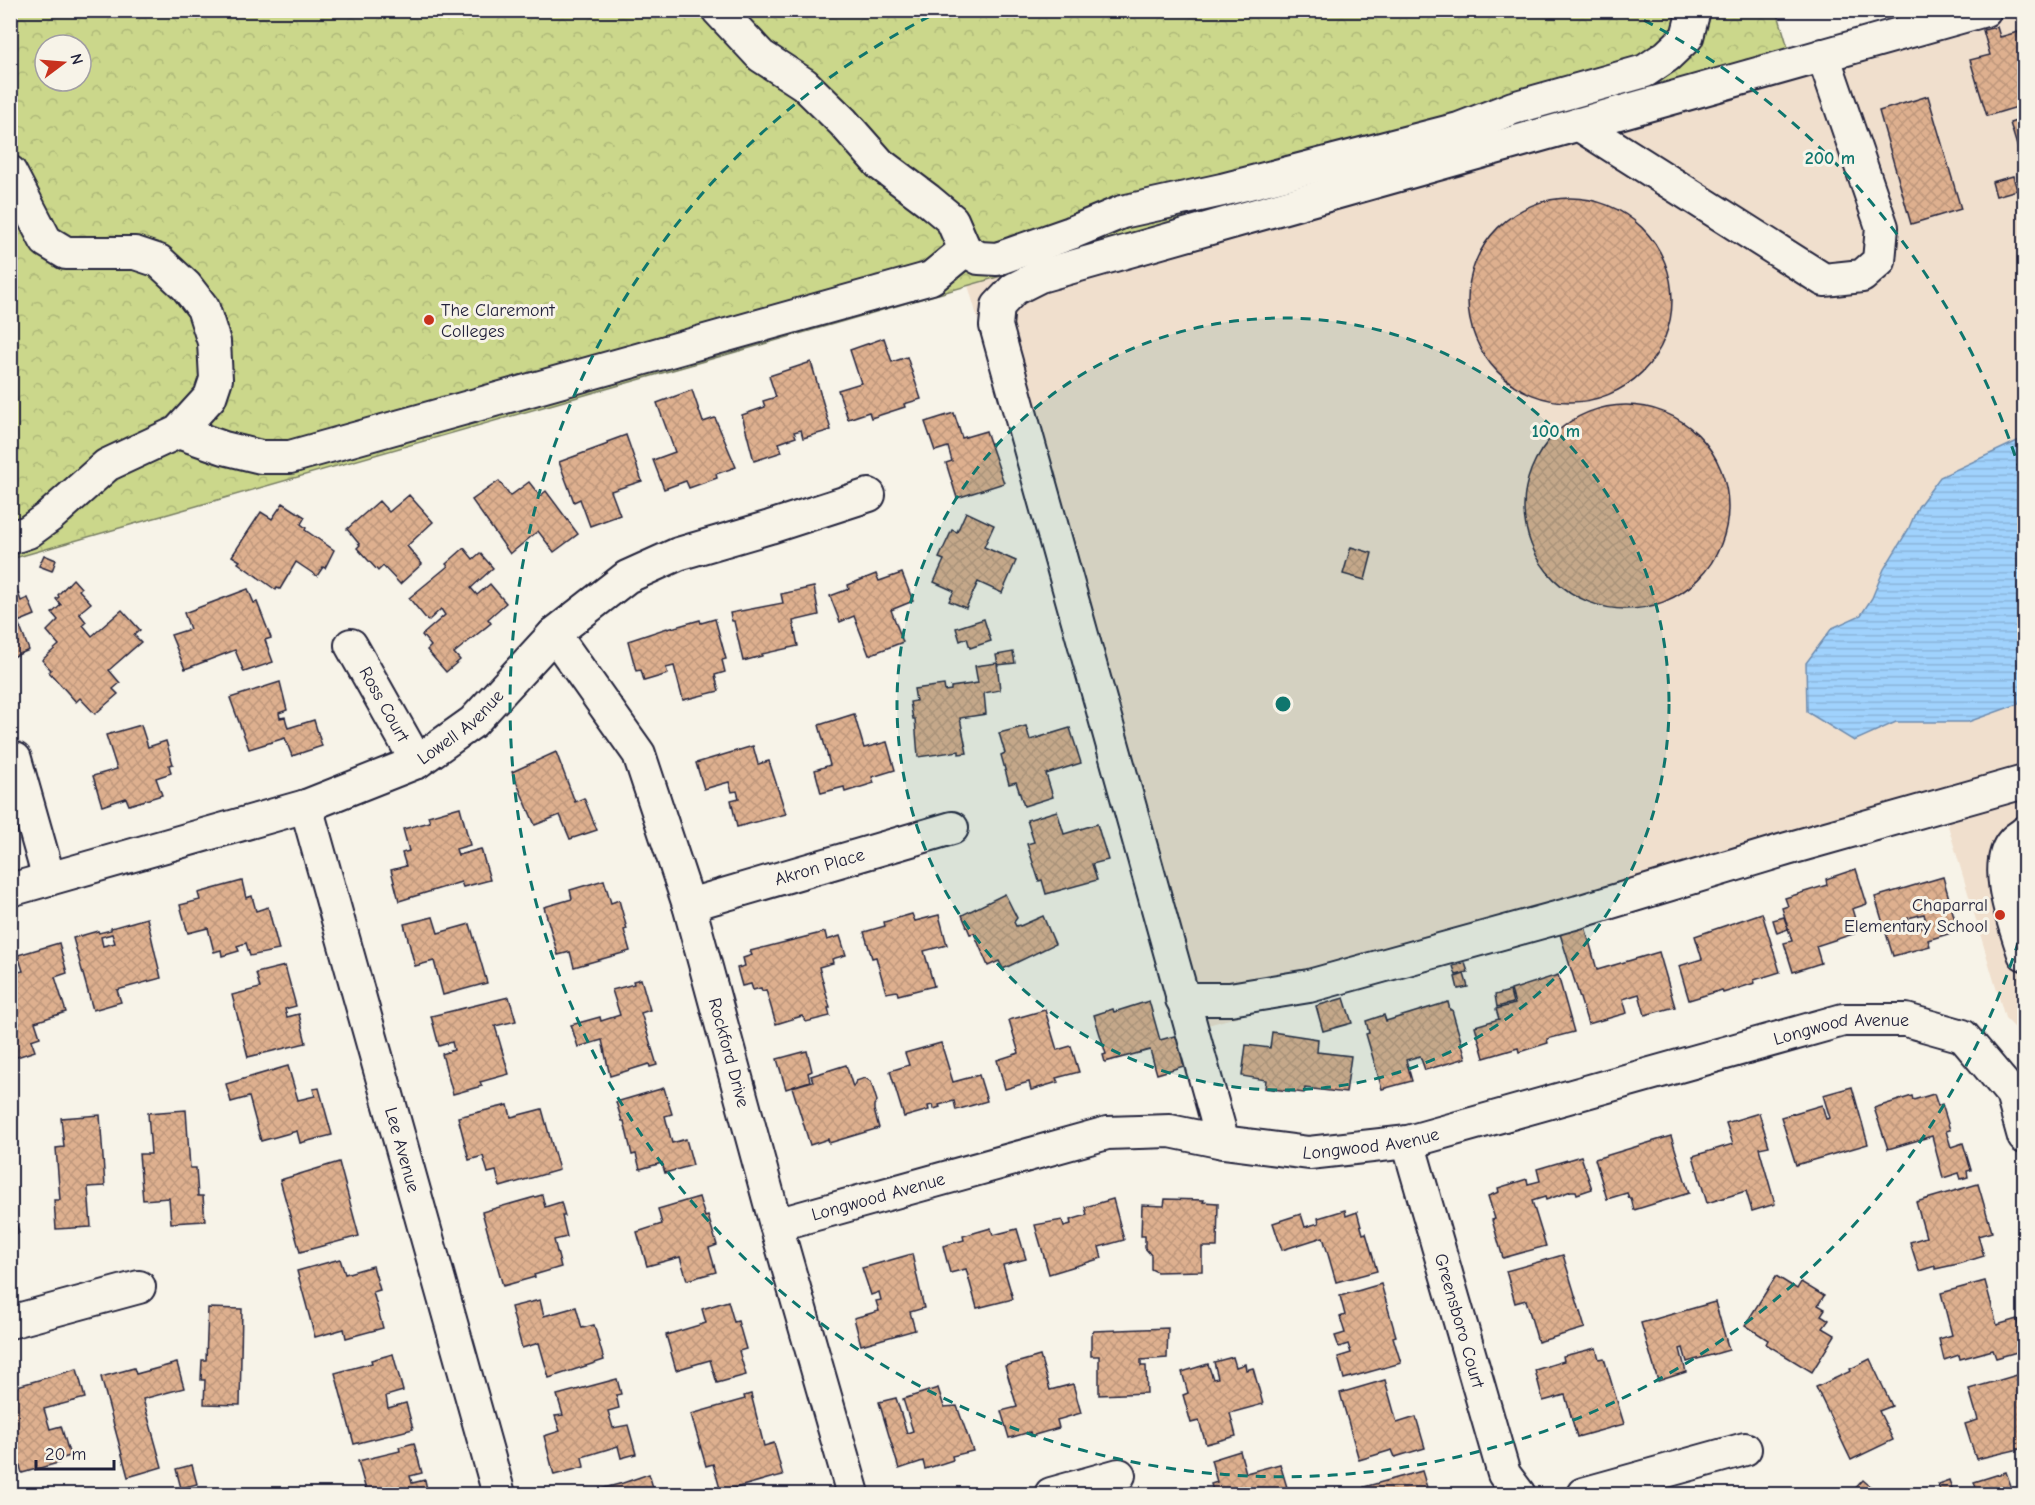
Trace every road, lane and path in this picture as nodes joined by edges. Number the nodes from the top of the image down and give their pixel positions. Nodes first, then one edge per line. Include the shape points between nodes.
1 (718, 10) edge
2 (1694, 10) edge
3 (1985, 10) edge
4 (1823, 55) junction
5 (1578, 124) junction
6 (10, 172) edge
7 (965, 250) junction
8 (178, 432) junction
9 (869, 495) dead end
10 (10, 538) edge
11 (554, 634) junction
12 (351, 645) dead end
13 (15, 759) dead end
14 (417, 762) junction
15 (2025, 782) edge
16 (306, 806) junction
17 (952, 828) dead end
18 (2025, 833) edge
19 (49, 879) junction
20 (10, 890) edge
21 (689, 905) junction
22 (2025, 954) edge
23 (1182, 999) junction
24 (2018, 1088) edge
25 (2025, 1137) edge
26 (1223, 1142) junction
27 (1408, 1143) junction
28 (776, 1225) junction
29 (139, 1287) dead end
30 (10, 1323) edge
31 (1745, 1449) dead end
32 (1119, 1475) dead end
33 (499, 1494) edge
34 (853, 1494) edge
35 (1051, 1494) edge
36 (1519, 1494) edge
37 (1583, 1494) edge

1 - 7 street via 760,56 804,84 880,164 952,220
2 - 7 street via 1688,37 1645,71 1513,108 1459,129 1122,212 998,259 979,258
3 - 4 street
4 - 5 street
4 - 5 street via 1882,227 1879,261 1862,276 1824,280
5 - 23 street via 1040,276 1014,289 998,306 996,326
6 - 8 street via 46,242 66,253 135,253 159,261 203,308 214,342 216,379 210,397
7 - 8 street via 931,278 290,457 261,457
8 - 10 street via 107,465 50,516 28,532
9 - 11 street, Lowell Avenue via 678,554 627,577
11 - 14 street, Lowell Avenue via 473,722
11 - 21 street, Rockford Drive via 639,754
12 - 14 street, Ross Court
13 - 19 street
14 - 16 street, Lowell Avenue
15 - 23 street via 1309,986 1230,999
16 - 19 street, Lowell Avenue
16 - 33 street, Lee Avenue
17 - 21 street, Akron Place
18 - 22 street via 2012,843 2003,867 2008,902
19 - 20 street, Lowell Avenue
21 - 28 street, Rockford Drive
23 - 26 street
24 - 25 street
24 - 27 street, Longwood Avenue via 1963,1036 1906,1020 1843,1020
26 - 27 street, Longwood Avenue via 1309,1153
26 - 28 street, Longwood Avenue via 1170,1131 1107,1133
27 - 36 street, Greensboro Court via 1504,1474
28 - 34 street, Rockford Drive
29 - 30 street
31 - 37 street
32 - 35 street

